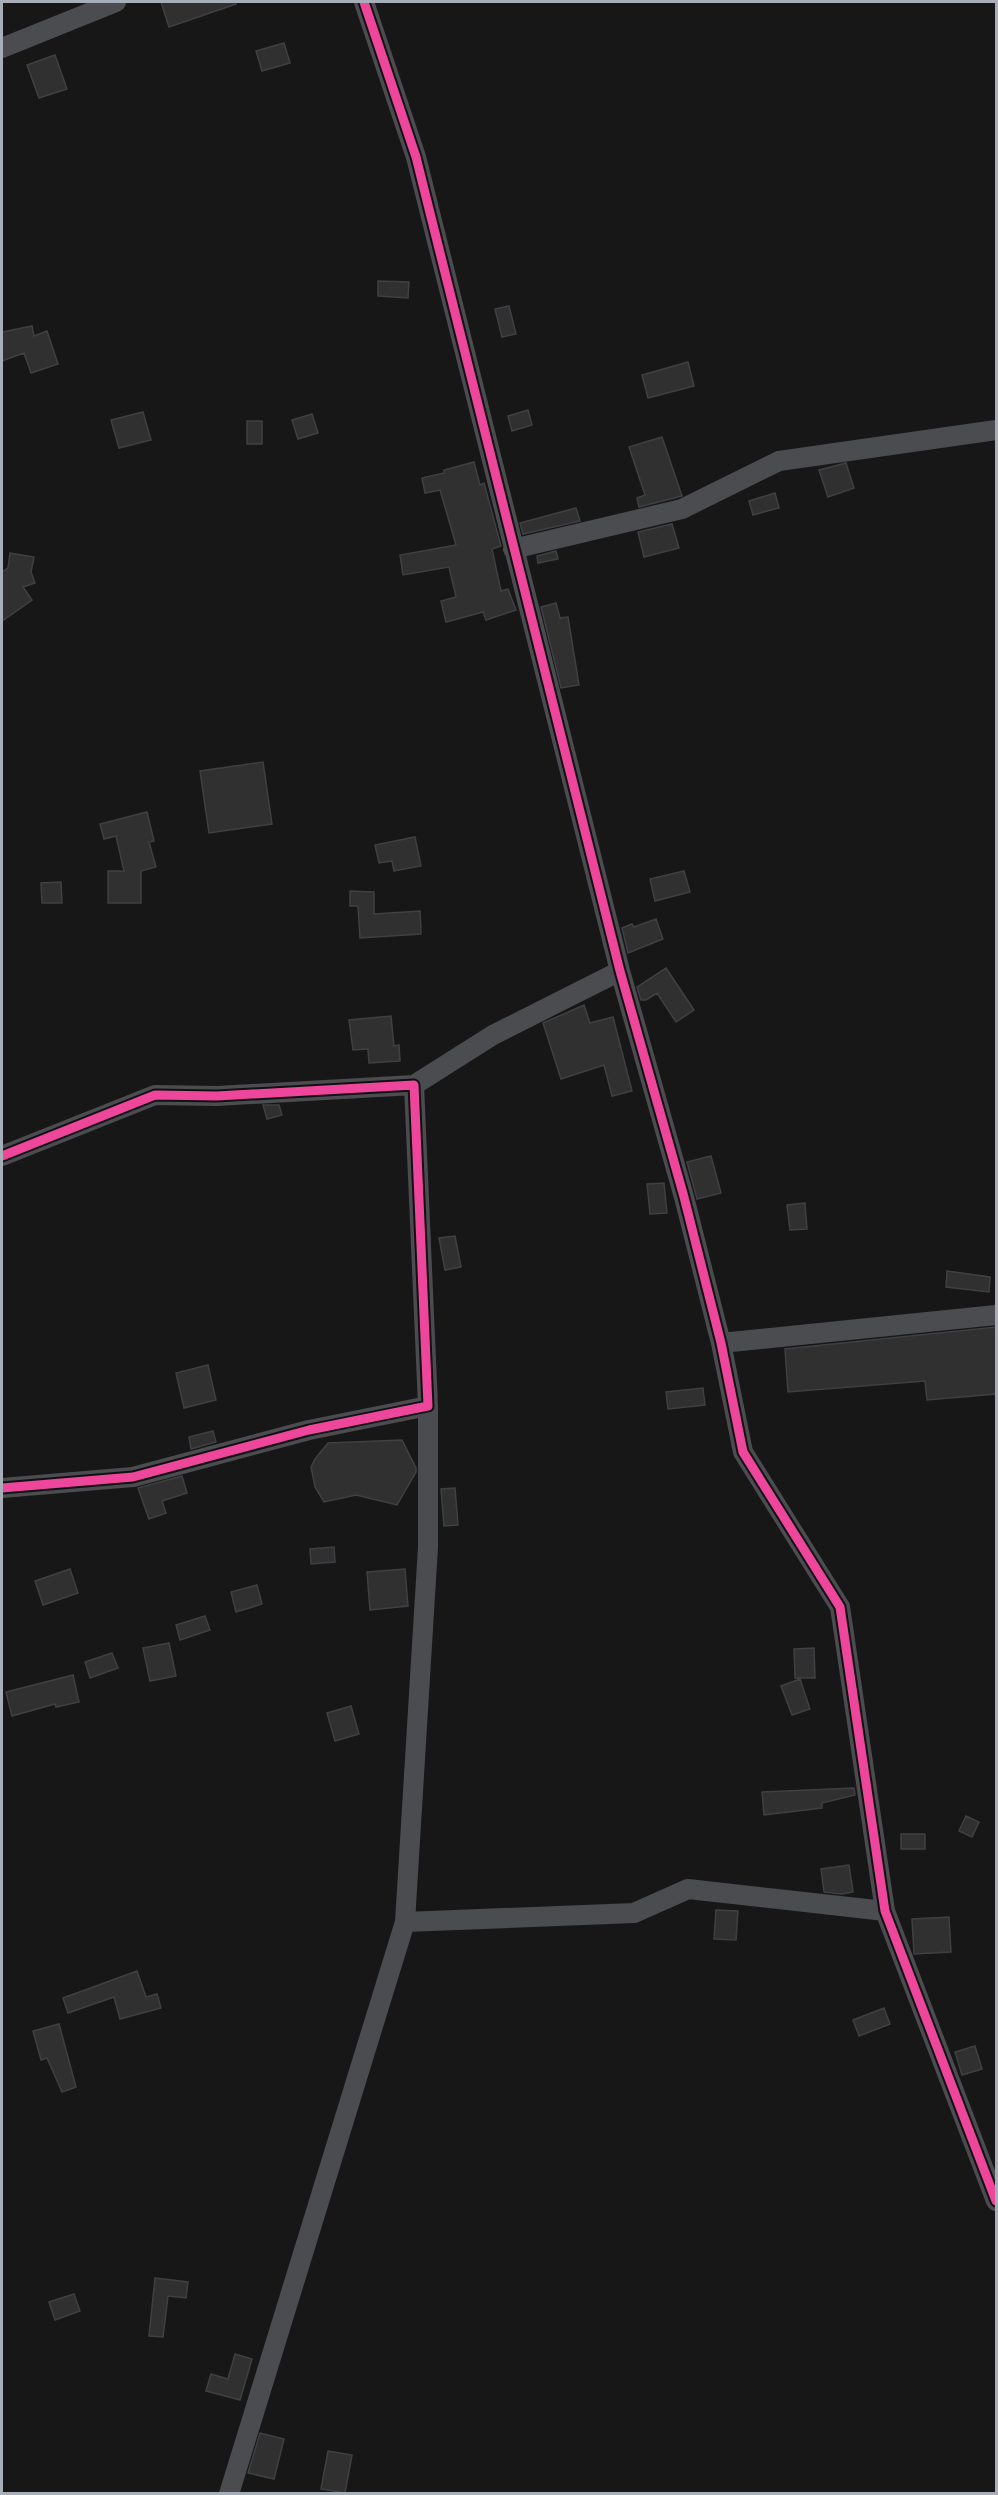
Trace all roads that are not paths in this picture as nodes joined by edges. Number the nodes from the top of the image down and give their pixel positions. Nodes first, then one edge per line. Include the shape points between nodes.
1 (116, 2) edge
2 (364, 2) edge
3 (2, 48) edge
4 (996, 430) edge
5 (513, 549) junction
6 (620, 971) junction
7 (414, 1085) junction
8 (2, 1156) edge
9 (996, 1315) edge
10 (721, 1343) junction
11 (428, 1406) junction
12 (2, 1488) edge
13 (885, 1911) junction
14 (405, 1922) junction
15 (996, 2201) edge
16 (229, 2493) edge

1 - 3 street
2 - 5 street via 416,157
4 - 5 street via 779,461 682,509
5 - 6 street
6 - 7 street via 492,1035
6 - 10 street
7 - 8 street via 217,1096 155,1095
7 - 11 street
9 - 10 street
10 - 13 street via 743,1452 840,1607
11 - 12 street via 309,1430 133,1477
11 - 14 street via 428,1547
13 - 14 street via 688,1889 634,1913
13 - 15 street
14 - 16 street

